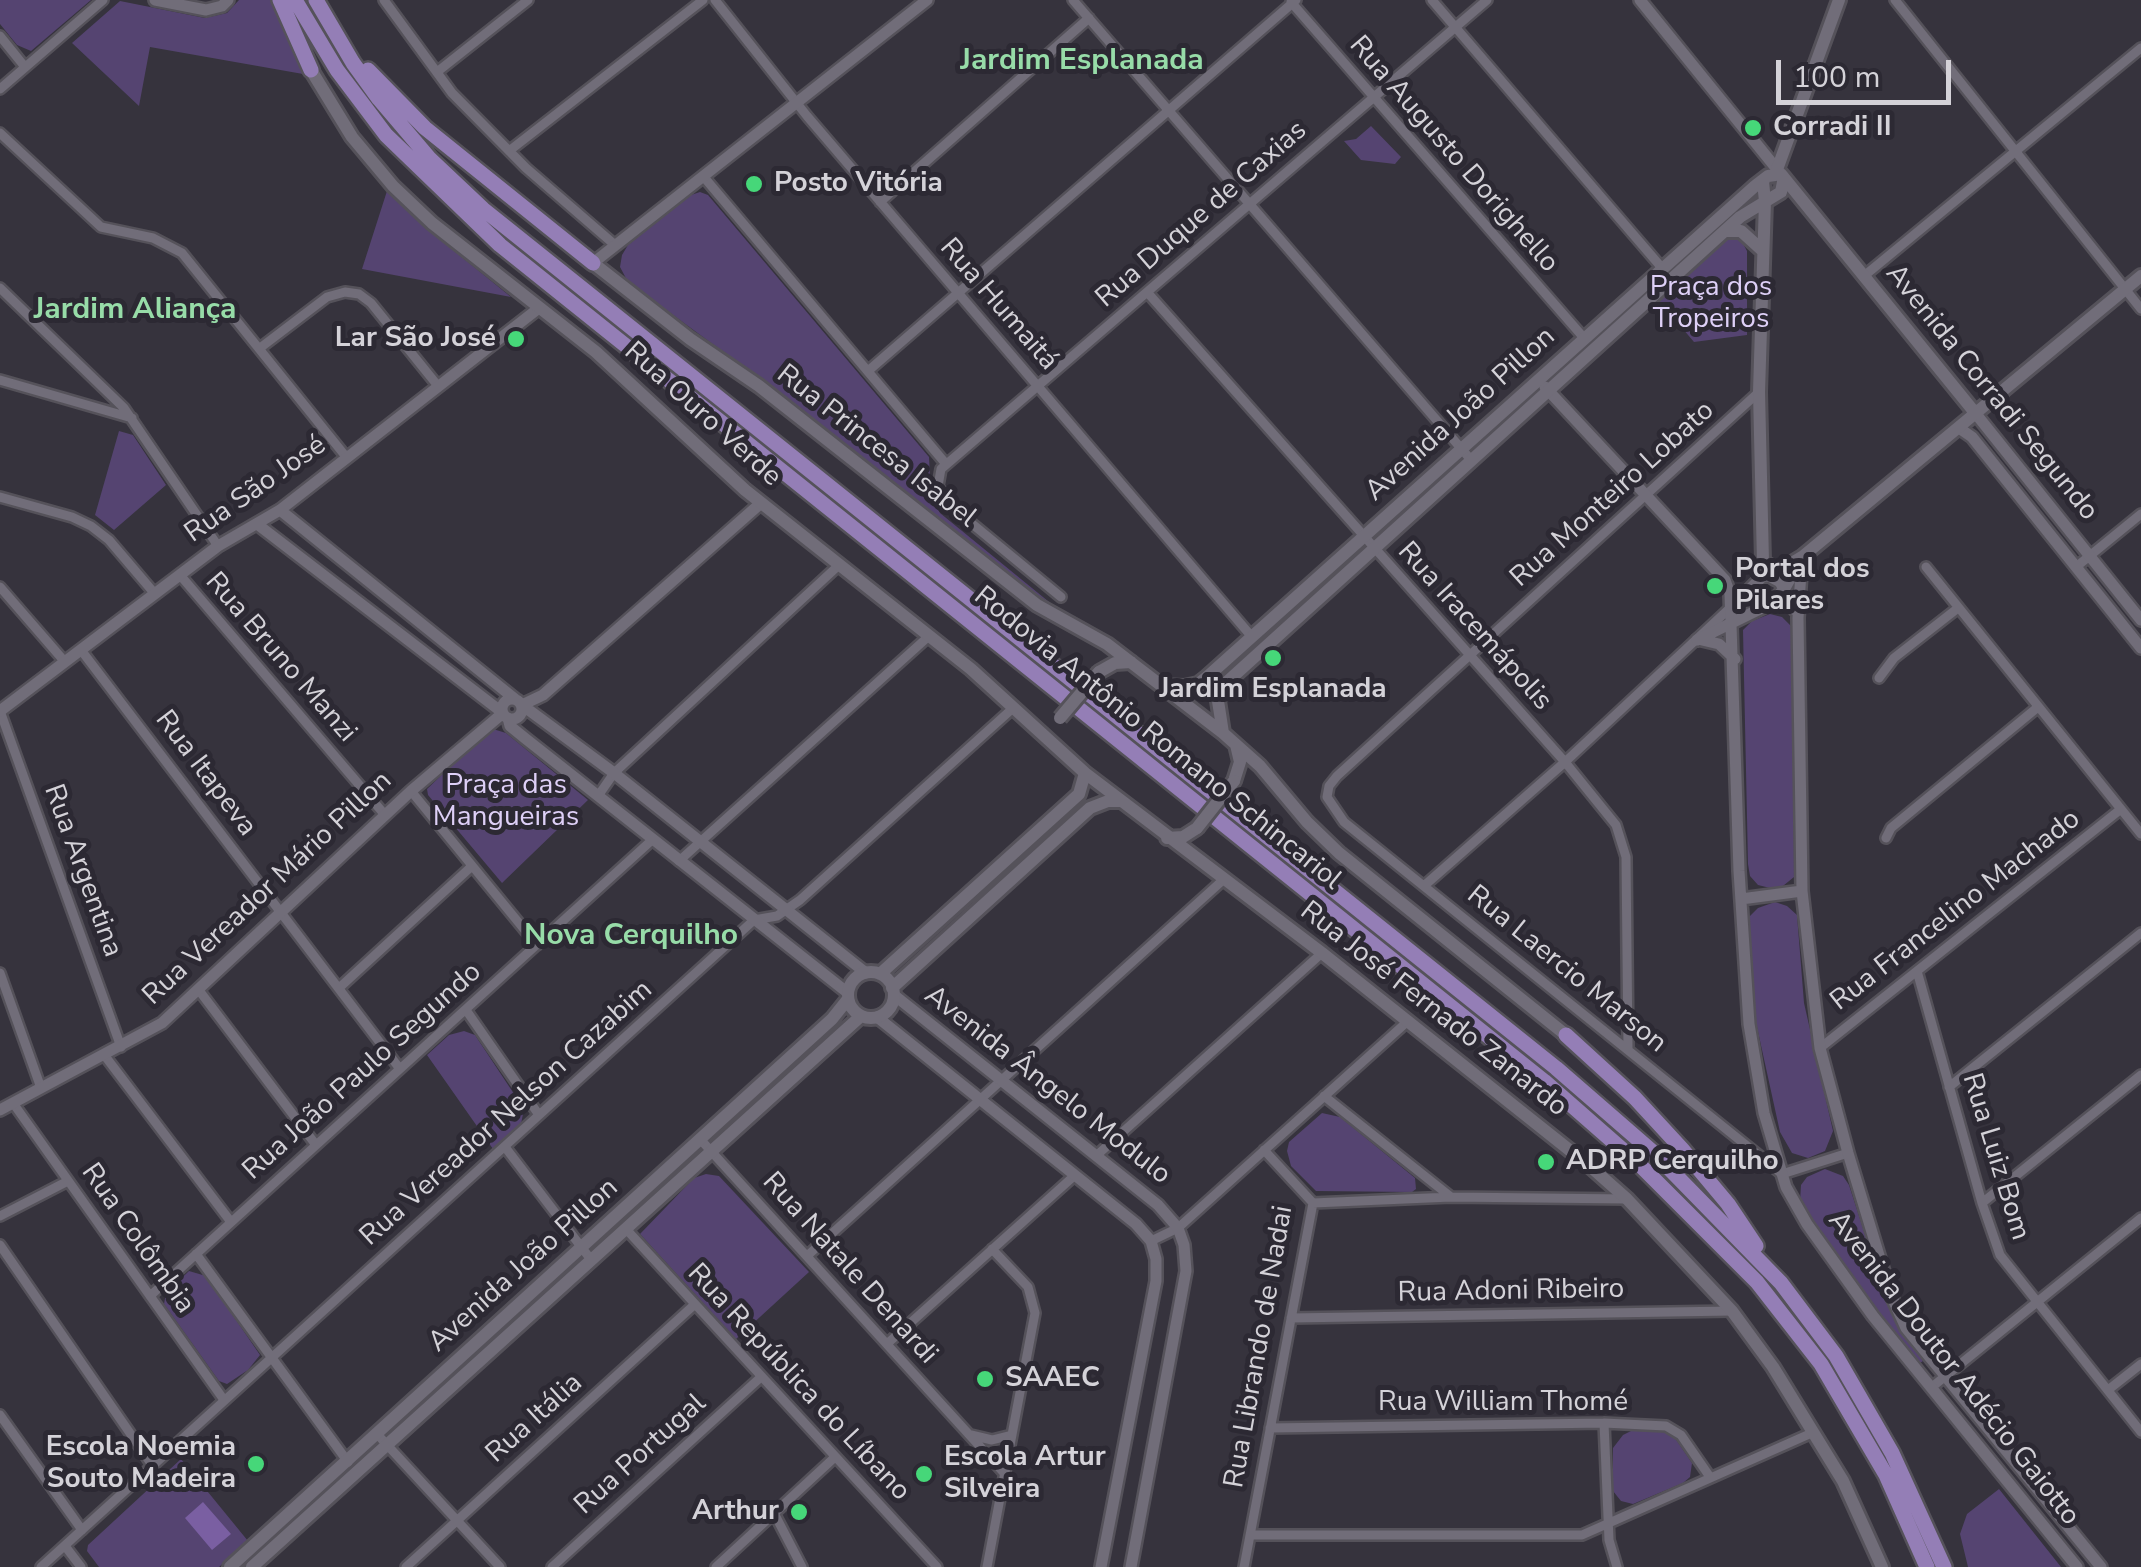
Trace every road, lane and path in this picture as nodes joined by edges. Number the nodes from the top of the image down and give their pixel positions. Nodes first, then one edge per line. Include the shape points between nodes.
1 (102, 0) edge
2 (156, 0) edge
3 (228, 0) edge
4 (280, 0) edge
5 (294, 0) edge
6 (316, 0) edge
7 (384, 0) edge
8 (528, 0) edge
9 (703, 0) edge
10 (715, 0) edge
11 (1073, 0) edge
12 (1432, 0) edge
13 (1487, 0) edge
14 (1640, 0) edge
15 (1839, 0) edge
16 (1895, 0) edge
17 (923, 1) edge
18 (1292, 1) edge
19 (1089, 18) junction
20 (1455, 27) junction
21 (332, 30) junction
22 (0, 36) edge
23 (2141, 48) edge
24 (25, 67) junction
25 (311, 70) joint
26 (436, 72) junction
27 (0, 89) edge
28 (1372, 98) junction
29 (796, 103) junction
30 (1169, 110) junction
31 (0, 132) edge
32 (508, 151) junction
33 (2016, 151) junction
34 (703, 176) junction
35 (1772, 186) junction
36 (880, 202) junction
37 (1250, 204) junction
38 (1726, 231) junction
39 (616, 245) junction
40 (1763, 251) junction
41 (593, 262) junction
42 (1662, 268) junction
43 (1864, 276) junction
44 (2141, 276) edge
45 (0, 288) edge
46 (2126, 289) junction
47 (1146, 292) junction
48 (958, 293) junction
49 (539, 308) junction
50 (2141, 308) edge
51 (1584, 338) junction
52 (260, 348) junction
53 (868, 371) junction
54 (0, 380) edge
55 (1538, 380) junction
56 (438, 386) junction
57 (1038, 386) junction
58 (1548, 391) junction
59 (1759, 392) junction
60 (1962, 398) junction
61 (1976, 414) junction
62 (133, 419) junction
63 (1958, 429) junction
64 (1461, 448) junction
65 (347, 458) junction
66 (1472, 461) junction
67 (946, 464) junction
68 (1646, 496) junction
69 (0, 497) edge
70 (292, 501) junction
71 (760, 503) junction
72 (280, 510) junction
73 (2141, 514) edge
74 (257, 524) junction
75 (306, 531) junction
76 (1362, 537) junction
77 (218, 546) junction
78 (1374, 550) junction
79 (2090, 556) junction
80 (1802, 557) junction
81 (839, 566) junction
82 (1926, 567) dead end
83 (2076, 567) junction
84 (1763, 569) junction
85 (180, 576) junction
86 (0, 587) edge
87 (1785, 588) junction
88 (155, 594) junction
89 (1061, 596) dead end
90 (1732, 607) junction
91 (1958, 608) junction
92 (1750, 614) junction
93 (1798, 618) junction
94 (2141, 620) edge
95 (1733, 622) junction
96 (928, 636) junction
97 (1252, 637) junction
98 (1697, 640) junction
99 (2141, 648) edge
100 (82, 650) junction
101 (1469, 656) junction
102 (1735, 659) junction
103 (66, 662) junction
104 (1133, 662) junction
105 (1879, 678) dead end
106 (1163, 686) junction
107 (519, 702) junction
108 (2038, 707) junction
109 (1012, 709) junction
110 (0, 711) edge
111 (505, 716) junction
112 (1223, 732) junction
113 (1235, 742) junction
114 (1057, 749) junction
115 (1565, 762) junction
116 (614, 773) junction
117 (1086, 773) junction
118 (410, 792) junction
119 (598, 796) junction
120 (1327, 797) joint
121 (1121, 801) junction
122 (2121, 809) junction
123 (386, 815) junction
124 (2141, 834) edge
125 (1167, 838) junction
126 (1886, 838) dead end
127 (652, 840) junction
128 (700, 842) junction
129 (678, 861) junction
130 (472, 866) junction
131 (1223, 880) junction
132 (1425, 885) junction
133 (1802, 891) junction
134 (1742, 899) junction
135 (786, 910) junction
136 (282, 912) junction
137 (754, 920) junction
138 (2141, 934) edge
139 (537, 945) junction
140 (1322, 953) junction
141 (1917, 971) junction
142 (0, 973) edge
143 (873, 974) junction
144 (339, 988) junction
145 (198, 990) junction
146 (893, 992) junction
147 (848, 996) junction
148 (466, 1010) junction
149 (860, 1016) junction
150 (877, 1017) junction
151 (1408, 1022) junction
152 (1566, 1035) joint
153 (121, 1047) junction
154 (1820, 1048) junction
155 (1628, 1049) junction
156 (105, 1056) junction
157 (400, 1069) junction
158 (2141, 1076) edge
159 (1001, 1081) junction
160 (1949, 1087) junction
161 (41, 1088) junction
162 (1324, 1096) junction
163 (980, 1100) junction
164 (12, 1103) junction
165 (0, 1110) edge
166 (540, 1116) junction
167 (700, 1139) junction
168 (316, 1145) junction
169 (505, 1147) junction
170 (1264, 1150) junction
171 (712, 1152) junction
172 (1848, 1154) junction
173 (1096, 1156) junction
174 (1782, 1174) junction
175 (1074, 1176) junction
176 (68, 1181) junction
177 (1451, 1197) junction
178 (1627, 1199) junction
179 (1313, 1203) junction
180 (1982, 1203) junction
181 (0, 1216) edge
182 (2141, 1218) edge
183 (231, 1222) junction
184 (1178, 1228) junction
185 (626, 1229) junction
186 (1151, 1242) junction
187 (0, 1245) edge
188 (581, 1248) junction
189 (992, 1250) junction
190 (196, 1254) junction
191 (807, 1256) junction
192 (592, 1261) junction
193 (1781, 1282) junction
194 (150, 1296) junction
195 (2037, 1302) junction
196 (694, 1305) junction
197 (1732, 1310) junction
198 (1291, 1318) junction
199 (888, 1344) junction
200 (271, 1358) junction
201 (2141, 1364) edge
202 (1945, 1376) junction
203 (761, 1377) junction
204 (1932, 1387) junction
205 (2108, 1390) junction
206 (224, 1400) junction
207 (0, 1415) edge
208 (1604, 1423) junction
209 (1270, 1428) junction
210 (1814, 1432) junction
211 (2141, 1432) edge
212 (377, 1434) junction
213 (969, 1434) junction
214 (1012, 1435) junction
215 (388, 1445) junction
216 (836, 1457) junction
217 (152, 1465) junction
218 (352, 1467) junction
219 (1005, 1474) junction
220 (1710, 1477) junction
221 (774, 1514) junction
222 (457, 1521) junction
223 (1608, 1524) junction
224 (82, 1530) junction
225 (1250, 1535) junction
226 (64, 1546) junction
227 (41, 1567) edge
228 (81, 1567) edge
229 (230, 1567) edge
230 (252, 1567) edge
231 (406, 1567) edge
232 (500, 1567) edge
233 (552, 1567) edge
234 (716, 1567) edge
235 (802, 1567) edge
236 (937, 1567) edge
237 (987, 1567) edge
238 (1101, 1567) edge
239 (1130, 1567) edge
240 (1244, 1567) edge
241 (1618, 1567) edge
242 (1882, 1567) edge
243 (1927, 1567) edge
244 (1944, 1567) edge
245 (2077, 1567) edge
246 (2100, 1567) edge

1 - 24 street
2 - 3 street via 206,10
4 - 25 highway
5 - 243 highway, Rodovia Antônio Romano Schincariol via 386,135 472,221 1641,1166 1756,1282 1822,1364 1880,1463
6 - 21 highway, Rodovia Antônio Romano Schincariol
7 - 26 street
8 - 26 street
9 - 32 street
10 - 29 street, Rua Humaitá
11 - 19 street
12 - 20 street
13 - 20 street, Rua Duque de Caxias
14 - 35 street, Avenida Corradi Segundo via 1762,150
15 - 35 main road
16 - 33 street
17 - 29 street
18 - 28 street, Rua Augusto Dorighello
18 - 30 street
19 - 30 street
19 - 36 street
20 - 28 street, Rua Duque de Caxias
20 - 42 street
21 - 41 highway via 424,128
21 - 193 highway, Rodovia Antônio Romano Schincariol via 403,129 483,209 1556,1068 1655,1154
22 - 24 street
23 - 33 street
24 - 27 street
25 - 49 main road, Rua Ouro Verde via 392,186
26 - 32 street
28 - 37 street, Rua Duque de Caxias
28 - 51 street, Rua Augusto Dorighello
29 - 34 street
29 - 36 street, Rua Humaitá
30 - 37 street
30 - 48 street
31 - 52 street via 102,227 153,238 182,253
32 - 39 street
33 - 43 street
33 - 46 street
34 - 39 street
34 - 53 street
35 - 38 main road, Avenida João Pillon
35 - 40 main road
35 - 42 main road, Avenida João Pillon
35 - 43 main road, Avenida Corradi Segundo
36 - 48 street, Rua Humaitá
37 - 47 street, Rua Duque de Caxias
37 - 64 street
38 - 40 main road via 1741,231
38 - 58 main road, Avenida João Pillon
39 - 41 street
40 - 59 main road
41 - 104 main road, Rua Princesa Isabel via 1037,605
42 - 51 main road, Avenida João Pillon
43 - 60 main road, Avenida Corradi Segundo
44 - 46 main road
45 - 62 street
46 - 50 street
46 - 61 main road
47 - 57 street, Rua Duque de Caxias
47 - 76 street, Rua Iracemápolis
48 - 53 street
48 - 57 street, Rua Humaitá
49 - 56 street, Rua São José
49 - 71 main road, Rua Ouro Verde via 614,367
51 - 55 main road, Avenida João Pillon
52 - 56 street via 328,297 358,294
52 - 65 street
53 - 67 street
54 - 62 street
55 - 58 street
55 - 64 main road, Avenida João Pillon
56 - 65 street, Rua São José
57 - 67 street, Rua Duque de Caxias
57 - 97 street, Rua Humaitá
58 - 66 main road, Avenida João Pillon
58 - 68 street
59 - 68 street, Rua Monteiro Lobato
59 - 84 main road
60 - 61 main road, Avenida Corradi Segundo
60 - 63 main road
61 - 63 main road
61 - 79 street, Avenida Corradi Segundo
62 - 77 street
63 - 80 main road
63 - 83 street, Avenida Corradi Segundo via 1972,437
64 - 66 street
64 - 76 main road, Avenida João Pillon
65 - 70 street, Rua São José
66 - 78 main road, Avenida João Pillon
67 - 89 street, Rua Princesa Isabel via 937,481 941,497
68 - 90 street via 1725,580
68 - 101 street, Rua Monteiro Lobato
69 - 88 street via 90,526
70 - 72 street, Rua São José
70 - 75 street
71 - 81 main road, Rua Ouro Verde
71 - 107 street via 543,695
72 - 74 street, Rua São José
72 - 75 street
73 - 79 street
74 - 77 street, Rua São José
74 - 111 street
75 - 107 street
76 - 78 street, Rua Iracemápolis
76 - 97 main road, Avenida João Pillon
77 - 85 street, Rua São José
78 - 101 street, Rua Iracemápolis
78 - 112 main road, Avenida João Pillon via 1228,682 1218,701
79 - 83 street
79 - 94 street, Avenida Corradi Segundo
80 - 84 main road
80 - 87 street
80 - 93 street, Avenida Doutor Adécio Gaiotto
81 - 96 main road, Rua Ouro Verde
81 - 116 street
82 - 91 street
83 - 99 street, Avenida Corradi Segundo
84 - 87 street
84 - 90 street
85 - 88 street, Rua São José
85 - 123 street, Rua Bruno Manzi
86 - 103 street
87 - 92 street
87 - 93 street
88 - 100 street, Rua São José
90 - 92 street
90 - 95 street, Avenida Doutor Adécio Gaiotto
90 - 98 street
91 - 105 street via 1894,658
91 - 108 street
92 - 95 street
93 - 133 street, Avenida Doutor Adécio Gaiotto
95 - 98 street
95 - 102 street, Avenida Doutor Adécio Gaiotto
96 - 109 main road, Rua Ouro Verde
96 - 128 street
97 - 106 main road, Avenida João Pillon via 1198,684
98 - 102 street via 1713,640
98 - 115 street
100 - 103 street, Rua São José
100 - 136 street, Rua Itapeva
101 - 115 street, Rua Iracemápolis
101 - 120 street, Rua Monteiro Lobato via 1337,776
102 - 134 street, Avenida Doutor Adécio Gaiotto
103 - 110 street, Rua São José
104 - 106 main road
104 - 114 main road, bridge via 1099,672 1060,718
106 - 112 main road
107 - 111 street, Rua Vereador Mário Pillon via 503,703
107 - 116 street
108 - 122 street
108 - 126 street
109 - 114 main road, Rua Ouro Verde
109 - 135 street, Rua Vereador Nelson Cazabim
110 - 153 street, Rua Argentina
111 - 118 street, Rua Vereador Mário Pillon
111 - 119 street
112 - 113 main road
113 - 125 main road, bridge via 1240,762 1234,781 1197,828
113 - 152 main road via 1339,852
114 - 117 main road, Rua Ouro Verde
115 - 132 street
115 - 155 street, Rua Iracemápolis via 1623,839
116 - 119 street
116 - 128 street
117 - 121 main road, Rua José Fernado Zanardo
117 - 143 main road via 1079,794
118 - 123 street, Rua Vereador Mário Pillon
118 - 130 street
119 - 127 street
120 - 132 street, Rua Laercio Marson via 1344,822
121 - 125 main road, Rua José Fernado Zanardo
121 - 146 main road via 1090,808
122 - 124 street
122 - 141 street, Rua Francelino Machado
123 - 136 street, Rua Vereador Mário Pillon
125 - 131 main road, Rua José Fernado Zanardo
127 - 129 street
127 - 139 street, Rua João Paulo Segundo
128 - 129 street
128 - 135 street
129 - 137 street
130 - 139 street
130 - 144 street
131 - 140 main road, Rua José Fernado Zanardo
131 - 159 street
132 - 155 street, Rua Laercio Marson
133 - 134 street
133 - 154 street, Avenida Doutor Adécio Gaiotto
134 - 174 street, Avenida Doutor Adécio Gaiotto via 1749,1024
135 - 137 street, Rua Vereador Nelson Cazabim
135 - 143 street
136 - 144 street, Rua Itapeva
136 - 145 street, Rua Vereador Mário Pillon
137 - 147 street
137 - 166 street, Rua Vereador Nelson Cazabim
138 - 160 street
139 - 148 street, Rua João Paulo Segundo
140 - 151 main road, Rua José Fernado Zanardo
140 - 173 street
141 - 154 street, Rua Francelino Machado
141 - 160 street, Rua Luiz Bom
142 - 161 street
143 - 146 main road
143 - 147 main road via 852,982
144 - 157 street, Rua Itapeva
145 - 153 street, Rua Vereador Mário Pillon via 162,1023
145 - 168 street
146 - 150 main road via 887,1011
146 - 159 street, Avenida Ângelo Modulo
147 - 149 main road
147 - 167 main road, Avenida João Pillon via 832,1019
148 - 157 street, Rua João Paulo Segundo
148 - 166 street
149 - 150 main road
149 - 171 main road, Avenida João Pillon
150 - 163 street, Avenida Ângelo Modulo
151 - 162 street
151 - 178 main road, Rua José Fernado Zanardo
152 - 193 highway via 1682,1149
153 - 156 street, Rua Vereador Mário Pillon
154 - 172 street, Avenida Doutor Adécio Gaiotto
155 - 174 street, Rua Laercio Marson
156 - 161 street, Rua Vereador Mário Pillon
156 - 183 street
157 - 168 street, Rua João Paulo Segundo
158 - 180 street
159 - 163 street
159 - 173 street, Avenida Ângelo Modulo
160 - 180 street, Rua Luiz Bom
161 - 164 street, Rua Vereador Mário Pillon
162 - 170 street
162 - 177 street
163 - 175 street, Avenida Ângelo Modulo
163 - 191 street
164 - 165 street, Rua Vereador Mário Pillon
164 - 176 street, Rua Colômbia
166 - 169 street, Rua Vereador Nelson Cazabim
167 - 171 street, Rua Natale Denardi
167 - 188 main road, Avenida João Pillon
168 - 183 street, Rua João Paulo Segundo
169 - 188 street
169 - 200 street, Rua Vereador Nelson Cazabim
170 - 179 street, Rua Librando de Nadai
170 - 184 street
171 - 185 main road, Avenida João Pillon
171 - 191 street, Rua Natale Denardi
172 - 174 street
172 - 202 street, Avenida Doutor Adécio Gaiotto via 1896,1310
173 - 184 street, Avenida Ângelo Modulo
174 - 204 street, Avenida Doutor Adécio Gaiotto via 1807,1224
175 - 186 street, Avenida Ângelo Modulo
175 - 189 street
176 - 181 street
176 - 194 street, Rua Colômbia
177 - 178 street
177 - 179 street
178 - 197 main road, Rua José Fernado Zanardo
179 - 198 street, Rua Librando de Nadai
180 - 195 street, Rua Luiz Bom via 2000,1255
182 - 195 street
183 - 190 street, Rua João Paulo Segundo
184 - 186 street
184 - 239 street via 1186,1271
185 - 192 main road, Avenida João Pillon
185 - 196 street, Rua República do Líbano
186 - 238 street via 1156,1281
187 - 217 street
188 - 192 street
188 - 212 main road, Avenida João Pillon
189 - 199 street
189 - 214 street via 1028,1287 1035,1313
190 - 194 street, Rua João Paulo Segundo
190 - 200 street
191 - 199 street, Rua Natale Denardi
192 - 215 main road, Avenida João Pillon
193 - 244 highway, Rodovia Antônio Romano Schincariol via 1865,1404
194 - 206 street, Rua Colômbia
195 - 202 street
195 - 205 street, Rua Luiz Bom
196 - 203 street, Rua República do Líbano
196 - 222 street, Rua Itália
197 - 198 street, Rua Adoni Ribeiro
197 - 210 main road, Rua José Fernado Zanardo
198 - 209 street, Rua Librando de Nadai
199 - 213 street, Rua Natale Denardi
200 - 206 street, Rua Vereador Nelson Cazabim
200 - 218 street
201 - 205 street
202 - 204 street
202 - 246 street, Avenida Doutor Adécio Gaiotto
203 - 216 street, Rua República do Líbano
203 - 233 street, Rua Portugal
204 - 245 street, Avenida Doutor Adécio Gaiotto
205 - 211 street, Rua Luiz Bom
206 - 217 street, Rua Vereador Nelson Cazabim
207 - 224 street
208 - 209 street, Rua William Thomé
208 - 220 street, Rua William Thomé via 1675,1429
208 - 223 street
209 - 225 street, Rua Librando de Nadai
210 - 220 street
210 - 242 main road, Rua José Fernado Zanardo
212 - 215 street
212 - 218 main road, Avenida João Pillon
213 - 214 street via 992,1440
213 - 219 street, Rua Natale Denardi
214 - 219 street
215 - 218 main road, Avenida João Pillon
215 - 222 street
216 - 221 street
216 - 236 street, Rua República do Líbano
217 - 224 street, Rua Vereador Nelson Cazabim
218 - 229 main road, Avenida João Pillon
218 - 230 main road, Avenida João Pillon
219 - 237 street
220 - 223 street
221 - 234 street
221 - 235 street
222 - 231 street, Rua Itália
222 - 232 street
223 - 225 street via 1582,1535
223 - 241 street
224 - 226 street, Rua Vereador Nelson Cazabim
225 - 240 street, Rua Librando de Nadai
226 - 227 street, Rua Vereador Nelson Cazabim
226 - 228 street

